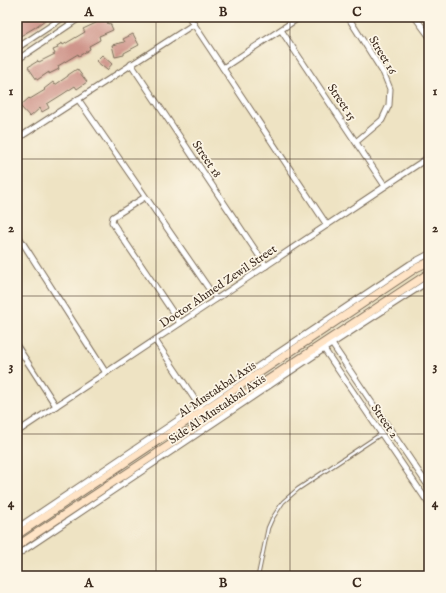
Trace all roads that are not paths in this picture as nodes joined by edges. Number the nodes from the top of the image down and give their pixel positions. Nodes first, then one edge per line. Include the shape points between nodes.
1 (64, 17) edge
2 (81, 17) edge
3 (189, 17) edge
4 (300, 17) edge
5 (348, 17) edge
6 (415, 17) edge
7 (194, 24) junction
8 (281, 30) junction
9 (429, 36) edge
10 (17, 48) edge
11 (17, 60) edge
12 (131, 64) junction
13 (223, 68) junction
14 (78, 99) junction
15 (17, 139) edge
16 (356, 142) junction
17 (429, 157) edge
18 (385, 186) junction
19 (145, 197) junction
20 (327, 225) junction
21 (17, 234) edge
22 (429, 254) edge
23 (429, 262) edge
24 (266, 266) junction
25 (429, 273) edge
26 (429, 281) edge
27 (216, 299) junction
28 (180, 323) junction
29 (155, 340) junction
30 (332, 344) junction
31 (17, 346) edge
32 (324, 349) junction
33 (106, 373) junction
34 (56, 406) junction
35 (201, 409) junction
36 (208, 419) junction
37 (389, 428) junction
38 (17, 432) edge
39 (381, 434) junction
40 (429, 487) edge
41 (429, 504) edge
42 (17, 528) edge
43 (17, 535) edge
44 (17, 546) edge
45 (17, 556) edge
46 (258, 576) edge

1 - 10 street
2 - 11 street
3 - 7 street
4 - 8 street
5 - 16 street, Street 16 via 384,74 390,89 389,105 382,120
6 - 9 street
7 - 12 street
7 - 13 street
8 - 13 street
8 - 16 street, Street 15
12 - 14 street
12 - 24 street, Street 18
13 - 20 street
14 - 15 street
14 - 19 street
16 - 18 street, Street 15
17 - 18 street, Doctor Ahmed Zewil Street
18 - 20 street, Doctor Ahmed Zewil Street
19 - 27 street
19 - 28 street via 113,217 112,222
20 - 24 street, Doctor Ahmed Zewil Street
21 - 33 street
22 - 35 street, Side Al Mustakbal Axis via 410,264
23 - 35 street, Al Mustakbal Axis via 416,268
24 - 27 street, Doctor Ahmed Zewil Street
25 - 36 street, Al Mustakbal Axis
26 - 30 street, Side Al Mustakbal Axis
27 - 28 street, Doctor Ahmed Zewil Street
28 - 29 street, Doctor Ahmed Zewil Street
29 - 33 street, Doctor Ahmed Zewil Street
29 - 35 street
30 - 32 street, Side Al Mustakbal Axis
30 - 37 street, Street 2
31 - 34 street
32 - 39 street, Street 2
32 - 45 street, Side Al Mustakbal Axis
33 - 34 street, Doctor Ahmed Zewil Street
34 - 38 street, Doctor Ahmed Zewil Street
35 - 36 street
35 - 42 street, Side Al Mustakbal Axis
35 - 43 street, Al Mustakbal Axis
36 - 44 street, Al Mustakbal Axis
37 - 39 street
37 - 40 street, Street 2
39 - 41 street, Street 2
39 - 46 lane via 298,489 283,502 268,528

